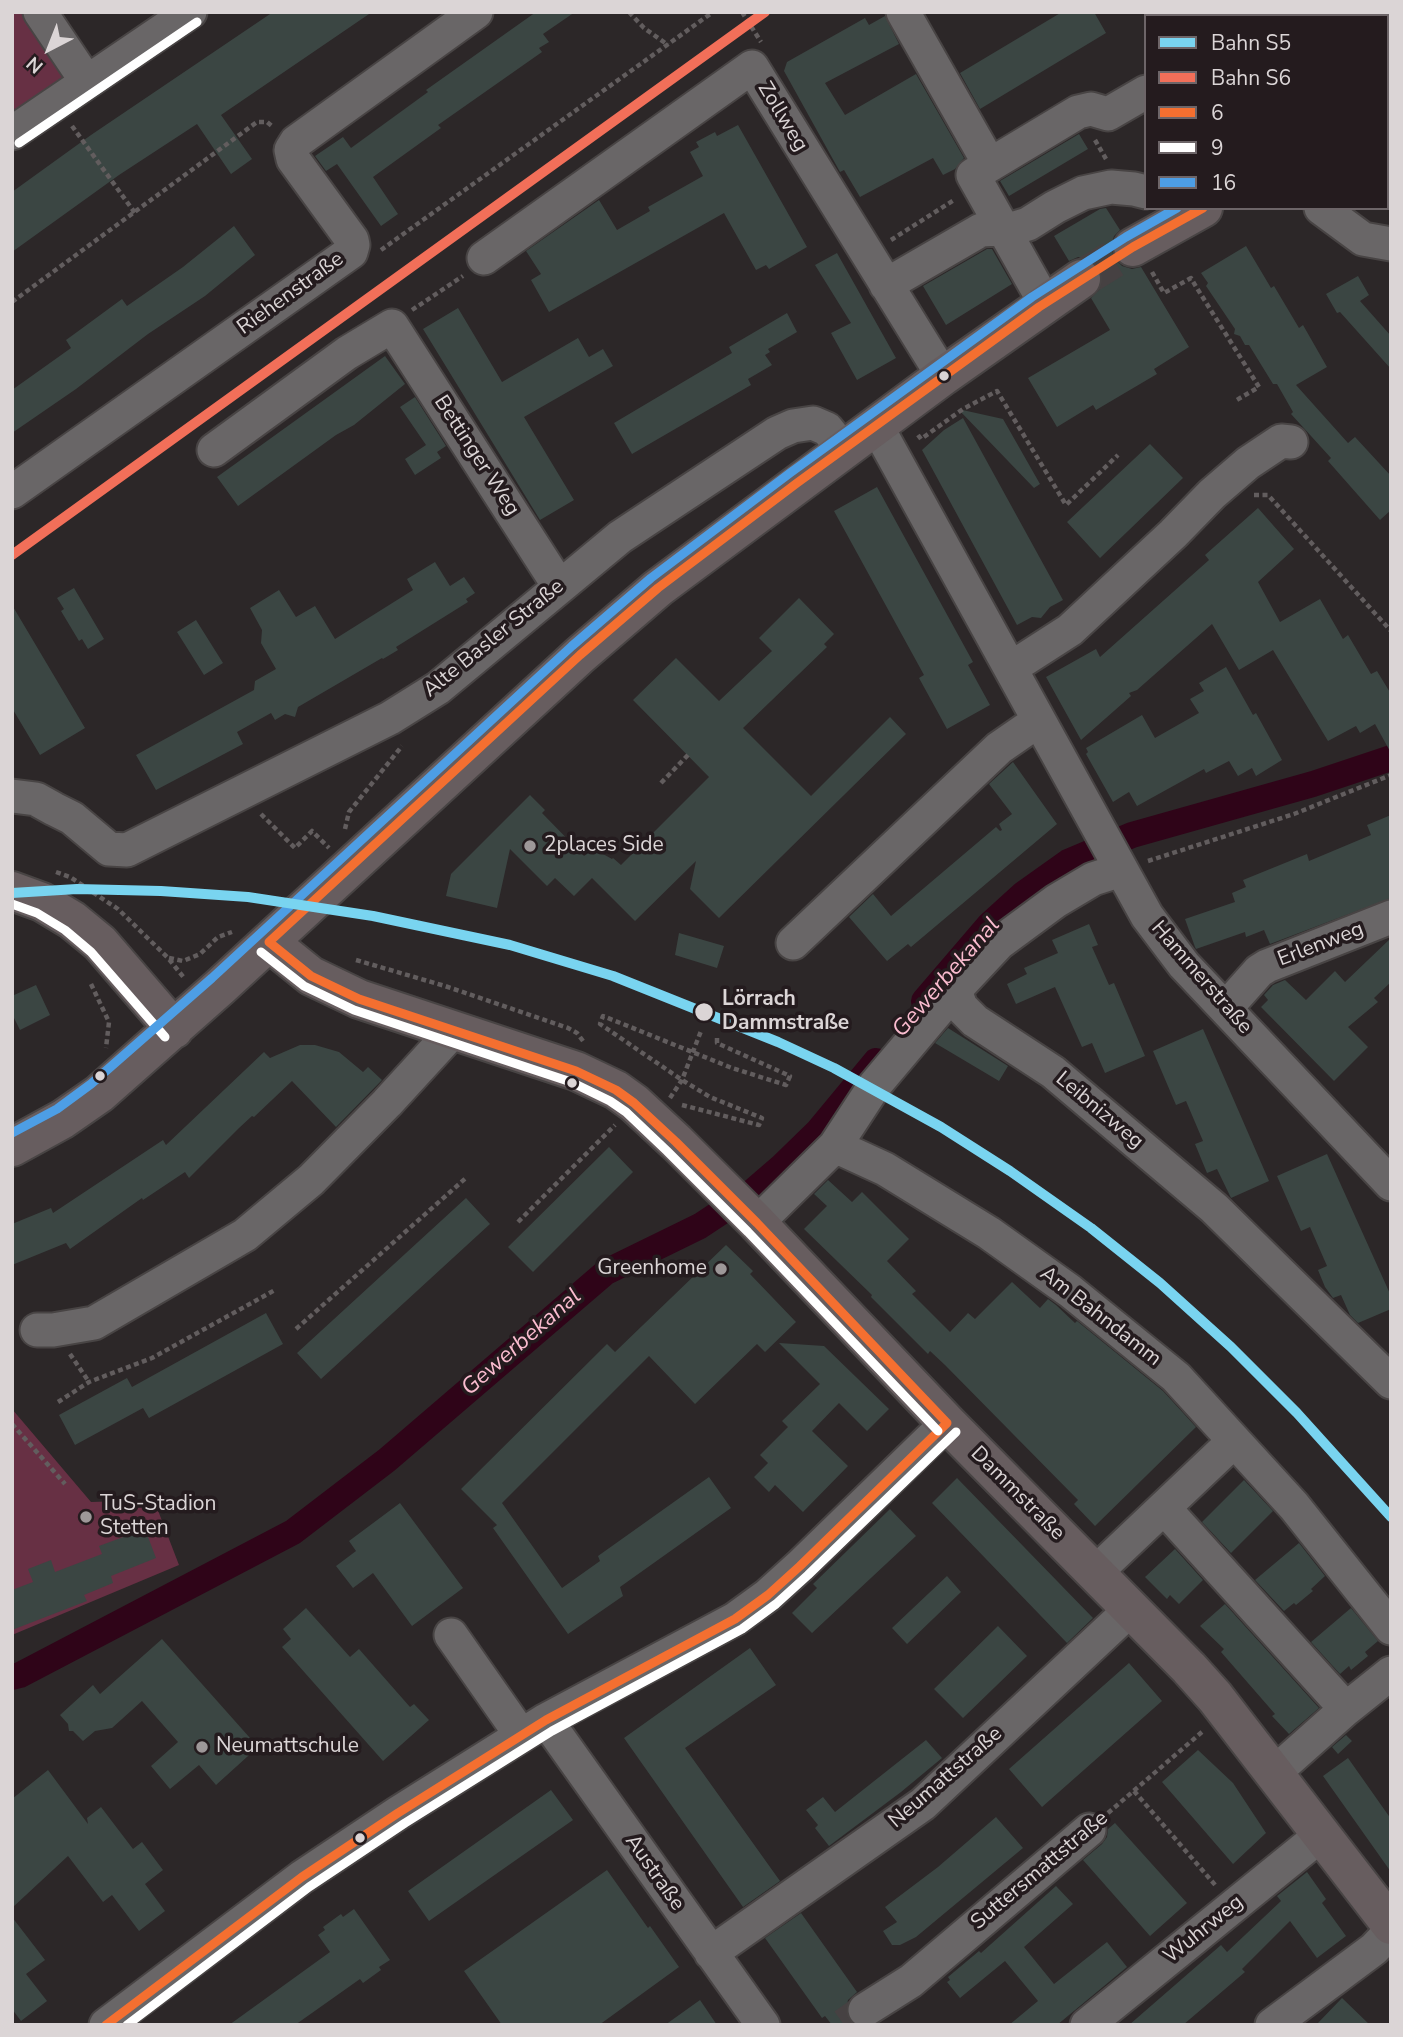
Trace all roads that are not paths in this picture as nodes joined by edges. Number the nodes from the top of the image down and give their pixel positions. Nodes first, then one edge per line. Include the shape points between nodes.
1 (40, 12) edge
2 (190, 12) edge
3 (476, 12) edge
4 (903, 12) edge
5 (88, 82) junction
6 (1144, 93) edge
7 (17, 121) edge
8 (984, 175) junction
9 (1134, 190) edge
10 (1192, 210) edge
11 (1324, 210) edge
12 (1004, 228) junction
13 (1391, 244) edge
14 (1134, 246) tunnel mouth
15 (484, 258) road end
16 (1081, 279) tunnel mouth
17 (886, 285) junction
18 (1045, 303) junction
19 (943, 376) junction
20 (876, 425) junction
21 (1291, 442) dead end
22 (843, 449) junction
23 (214, 450) dead end
24 (12, 492) edge
25 (559, 586) junction
26 (1011, 668) junction
27 (1038, 721) junction
28 (12, 796) edge
29 (1112, 854) junction
30 (12, 891) edge
31 (1391, 917) edge
32 (270, 942) junction
33 (793, 943) dead end
34 (955, 990) junction
35 (1226, 1008) junction
36 (174, 1029) junction
37 (453, 1031) junction
38 (835, 1146) junction
39 (12, 1147) edge
40 (1391, 1184) edge
41 (757, 1223) junction
42 (37, 1330) dead end
43 (1391, 1381) edge
44 (947, 1423) junction
45 (1234, 1441) junction
46 (1164, 1508) junction
47 (1095, 1573) junction
48 (1131, 1609) junction
49 (1391, 1628) edge
50 (451, 1635) dead end
51 (1391, 1673) edge
52 (1346, 1709) junction
53 (533, 1728) junction
54 (1273, 1774) junction
55 (1089, 1830) road end
56 (1321, 1835) junction
57 (1391, 1925) edge
58 (1391, 1931) edge
59 (711, 1954) junction
60 (865, 2010) tunnel mouth
61 (106, 2025) edge
62 (763, 2025) edge
63 (1087, 2025) edge
64 (1272, 2025) edge

1 - 5 street
2 - 5 street
3 - 24 street, Riehenstraße via 291,150 353,248
4 - 8 street
5 - 7 street
6 - 8 street via 1108,114 1079,112
8 - 12 street
9 - 12 street via 1111,187 1083,193 1028,224
10 - 14 main road
11 - 13 street via 1363,239
12 - 17 street via 981,230
12 - 18 street
15 - 17 street, Zollweg via 752,67
16 - 18 main road
17 - 19 street, Zollweg
18 - 19 main road
19 - 20 main road
20 - 22 main road
20 - 26 street, Hammerstraße
21 - 26 street via 1281,441 1248,463 1070,629
22 - 25 street, Alte Basler Straße via 827,429 813,423 777,433 620,537
22 - 32 main road via 658,588 580,655
23 - 25 street, Bettinger Weg via 347,353 392,326
25 - 28 street, Alte Basler Straße via 443,684 390,718 127,850 109,849 63,813 36,799
26 - 27 street, Hammerstraße
27 - 29 street, Hammerstraße
27 - 33 street via 999,748
29 - 34 street via 1093,879 999,943
29 - 35 street, Hammerstraße via 1147,916 1184,965
30 - 36 main road via 43,902 100,943
31 - 35 street, Erlenweg via 1267,966
32 - 36 main road
32 - 37 main road, Dammstraße via 311,976
34 - 38 street via 875,1085
34 - 43 street, Leibnizweg via 961,1007 975,1021 1053,1072 1214,1208
35 - 40 street, Hammerstraße
36 - 39 main road via 99,1094
37 - 41 main road, Dammstraße via 576,1071 616,1090 651,1118
37 - 42 street via 320,1171 245,1235 94,1323
38 - 41 street
38 - 45 street, Am Bahndamm via 885,1168 1070,1291 1176,1377
41 - 44 main road, Dammstraße
44 - 47 main road, Dammstraße
44 - 53 street via 768,1595 735,1619
45 - 46 street
45 - 49 street, Am Bahndamm via 1294,1506
46 - 47 street
46 - 52 street
47 - 48 main road, Dammstraße
48 - 54 main road, Dammstraße via 1208,1711
48 - 59 street, Neumattstraße via 923,1804
50 - 53 street, Austraße
51 - 52 street
52 - 54 street
53 - 59 street, Austraße
53 - 61 street via 302,1877
54 - 56 main road, Dammstraße
55 - 60 street, Suttersmattstraße via 911,1981
56 - 57 main road, Dammstraße
56 - 63 street, Wuhrweg
58 - 64 street via 1374,1949
59 - 62 street, Austraße

